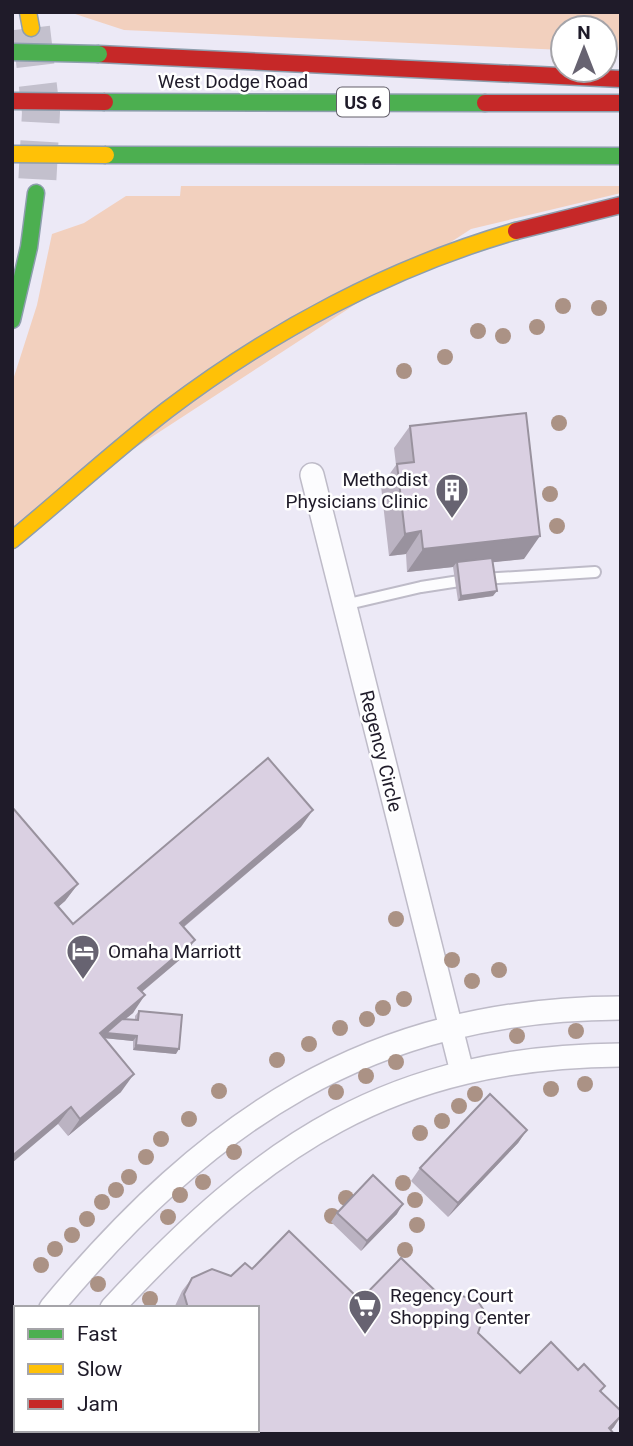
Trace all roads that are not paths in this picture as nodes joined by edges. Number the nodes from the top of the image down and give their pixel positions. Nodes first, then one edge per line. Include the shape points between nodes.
1 (12, 52) edge
2 (621, 79) edge
3 (12, 101) edge
4 (621, 103) edge
5 (12, 154) edge
6 (621, 156) edge
7 (36, 193) tunnel mouth
8 (621, 205) edge
9 (12, 320) edge
10 (312, 475) dead end
11 (12, 540) edge
12 (595, 572) dead end
13 (344, 605) junction
14 (621, 1008) edge
15 (450, 1027) junction
16 (621, 1055) edge
17 (463, 1072) junction
18 (53, 1306) edge
19 (114, 1306) edge

1 - 2 highway, bridge
3 - 4 highway, West Dodge Road / US 6, bridge
5 - 6 highway, bridge
7 - 9 highway
8 - 11 highway via 546,221 421,262 272,337 191,393
10 - 13 street, Regency Circle
12 - 13 lane via 467,580
13 - 15 street, Regency Circle
14 - 15 street via 538,1011
15 - 17 street, Regency Circle
15 - 18 street via 332,1069 237,1126 146,1204
16 - 17 street via 544,1058
17 - 19 street via 380,1099 299,1140 232,1190

